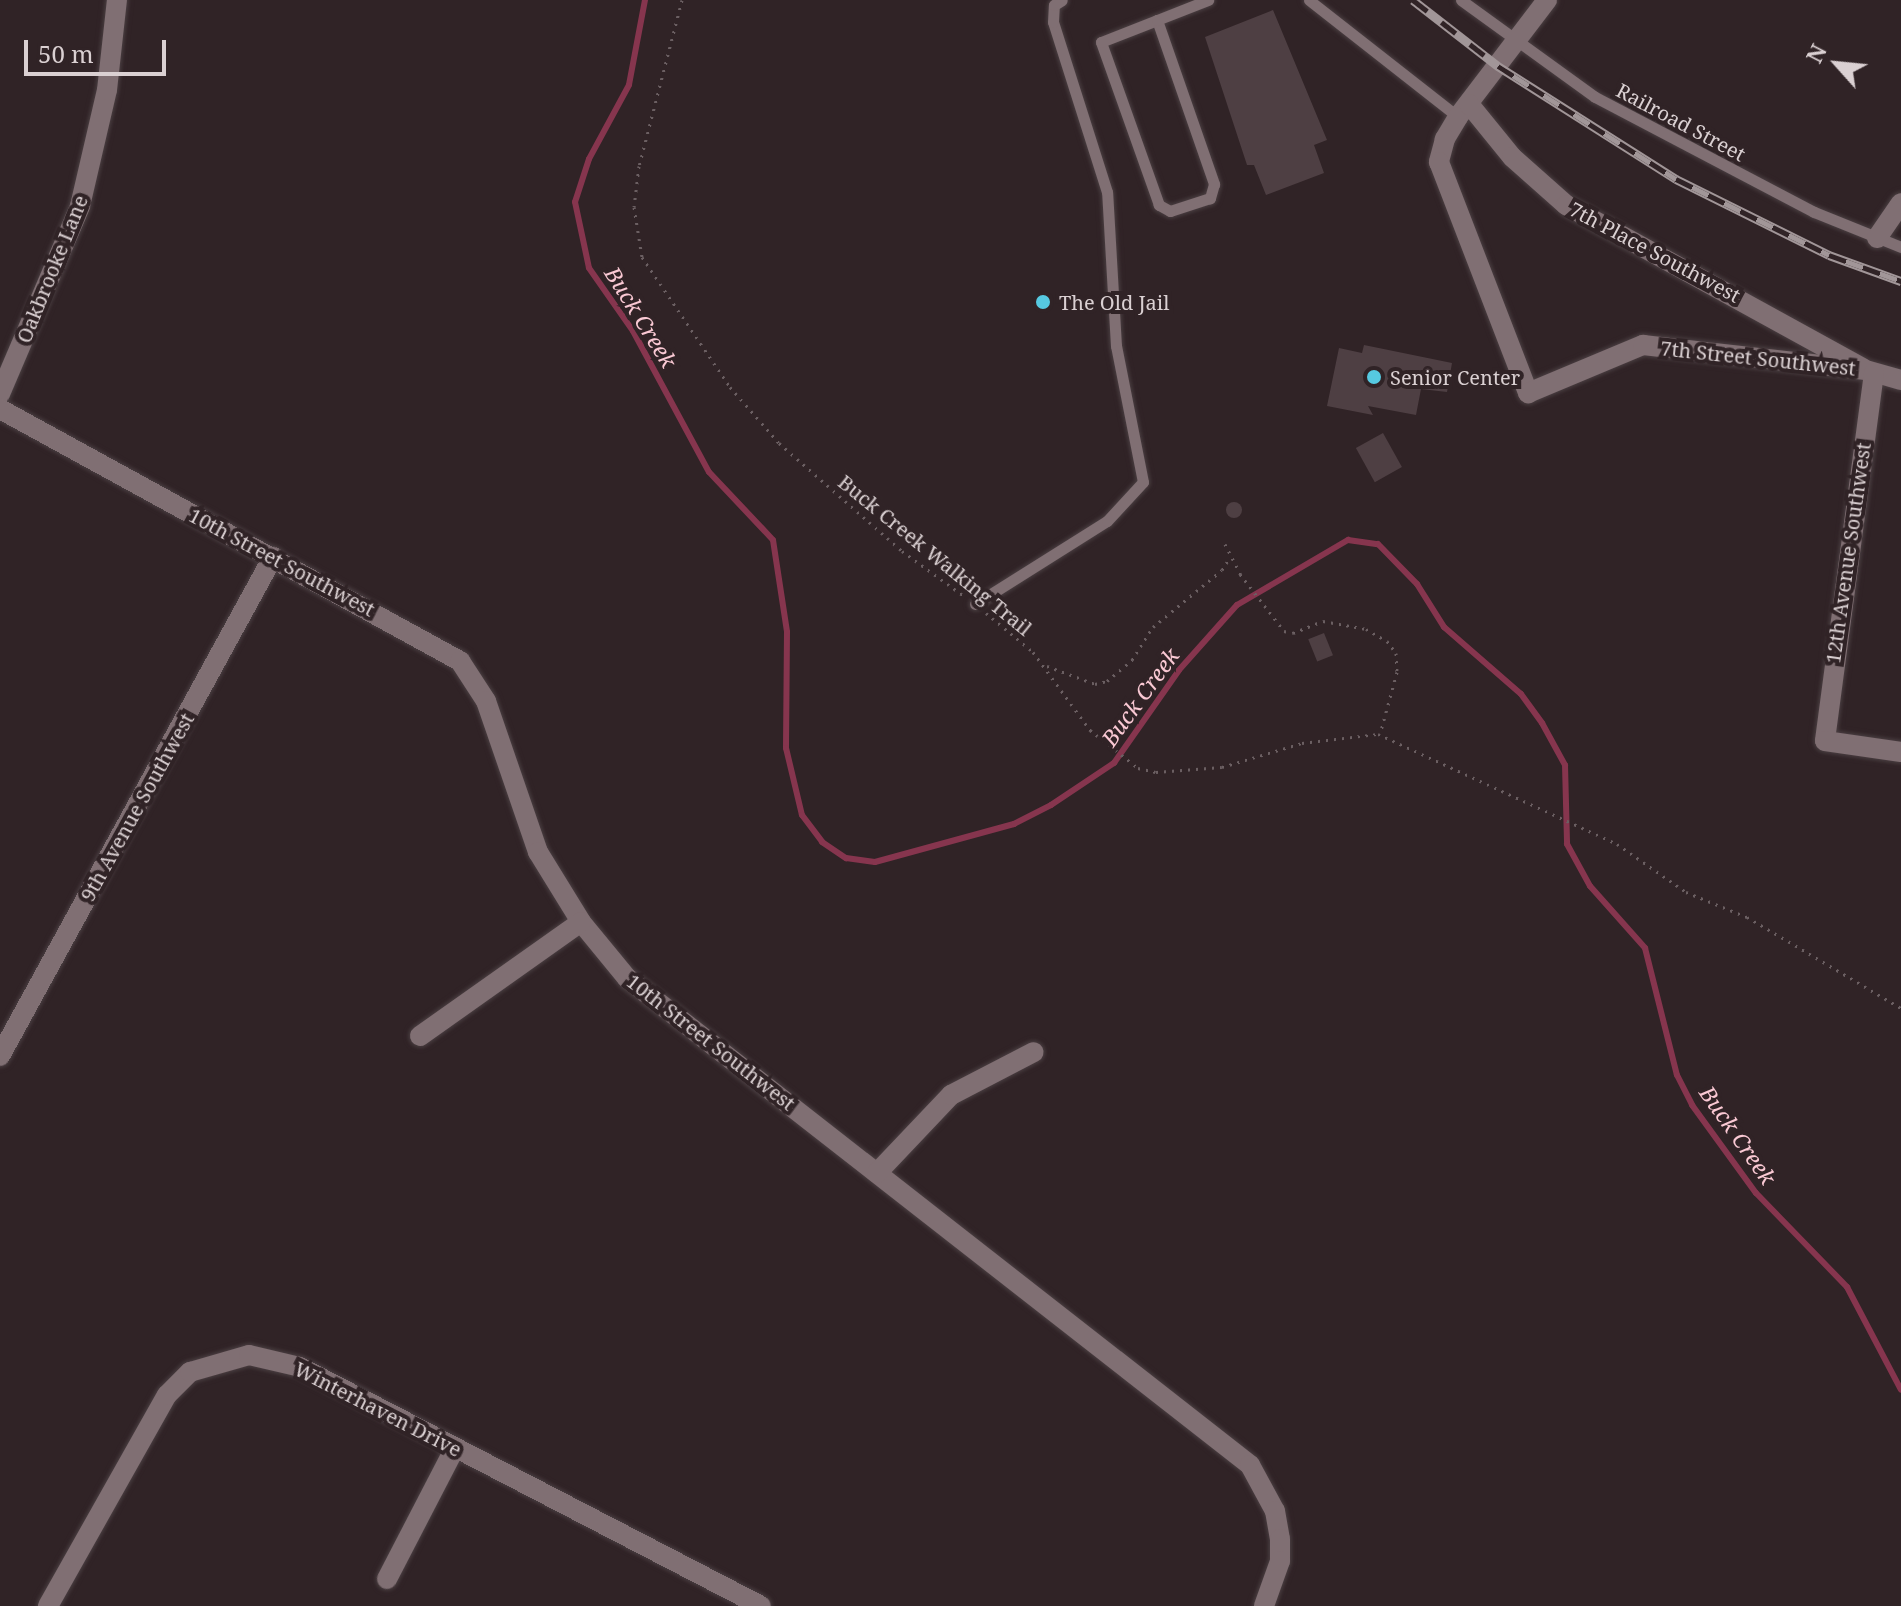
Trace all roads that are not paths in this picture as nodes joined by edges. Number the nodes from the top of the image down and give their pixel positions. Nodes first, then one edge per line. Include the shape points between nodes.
1 (117, 0) edge
2 (1208, 0) edge
3 (1309, 0) edge
4 (1461, 0) edge
5 (1547, 0) edge
6 (1057, 2) edge
7 (1157, 20) junction
8 (1515, 42) junction
9 (1464, 110) junction
10 (1901, 203) edge
11 (1877, 238) junction
12 (1901, 247) edge
13 (1870, 372) junction
14 (1901, 380) edge
15 (0, 394) edge
16 (0, 409) edge
17 (273, 557) junction
18 (975, 604) road end
19 (1901, 752) edge
20 (581, 922) junction
21 (420, 1036) dead end
22 (1034, 1052) dead end
23 (0, 1056) edge
24 (877, 1173) junction
25 (455, 1448) junction
26 (387, 1579) dead end
27 (48, 1606) edge
28 (761, 1606) edge
29 (1264, 1606) edge

1 - 15 street, Oakbrooke Lane via 107,90 80,206
2 - 7 lane
3 - 9 lane
4 - 8 lane, Railroad Street
5 - 8 street
6 - 18 lane via 1053,22 1107,192 1116,346 1143,482 1107,521
7 - 7 lane via 1101,42 1159,205 1170,211 1210,198 1214,184
8 - 9 street
8 - 11 lane, Railroad Street via 1595,97 1801,205
9 - 13 street, 7th Place Southwest via 1566,205
9 - 13 street, 7th Street Southwest via 1440,152 1442,173 1528,393 1643,345
10 - 11 street
11 - 12 lane, Railroad Street
13 - 14 street, 7th Street Southwest
13 - 19 street, 12th Avenue Southwest via 1825,741
16 - 17 street, 10th Street Southwest
17 - 20 street, 10th Street Southwest via 445,649 470,671 486,701 538,852
17 - 23 street, 9th Avenue Southwest
20 - 21 street
20 - 24 street, 10th Street Southwest via 653,1001
22 - 24 street via 951,1095
24 - 29 street, 10th Street Southwest via 1250,1465 1275,1511 1280,1561
25 - 26 street
25 - 27 street, Winterhaven Drive via 300,1367 249,1355 206,1364 178,1382 155,1411
25 - 28 street, Winterhaven Drive

